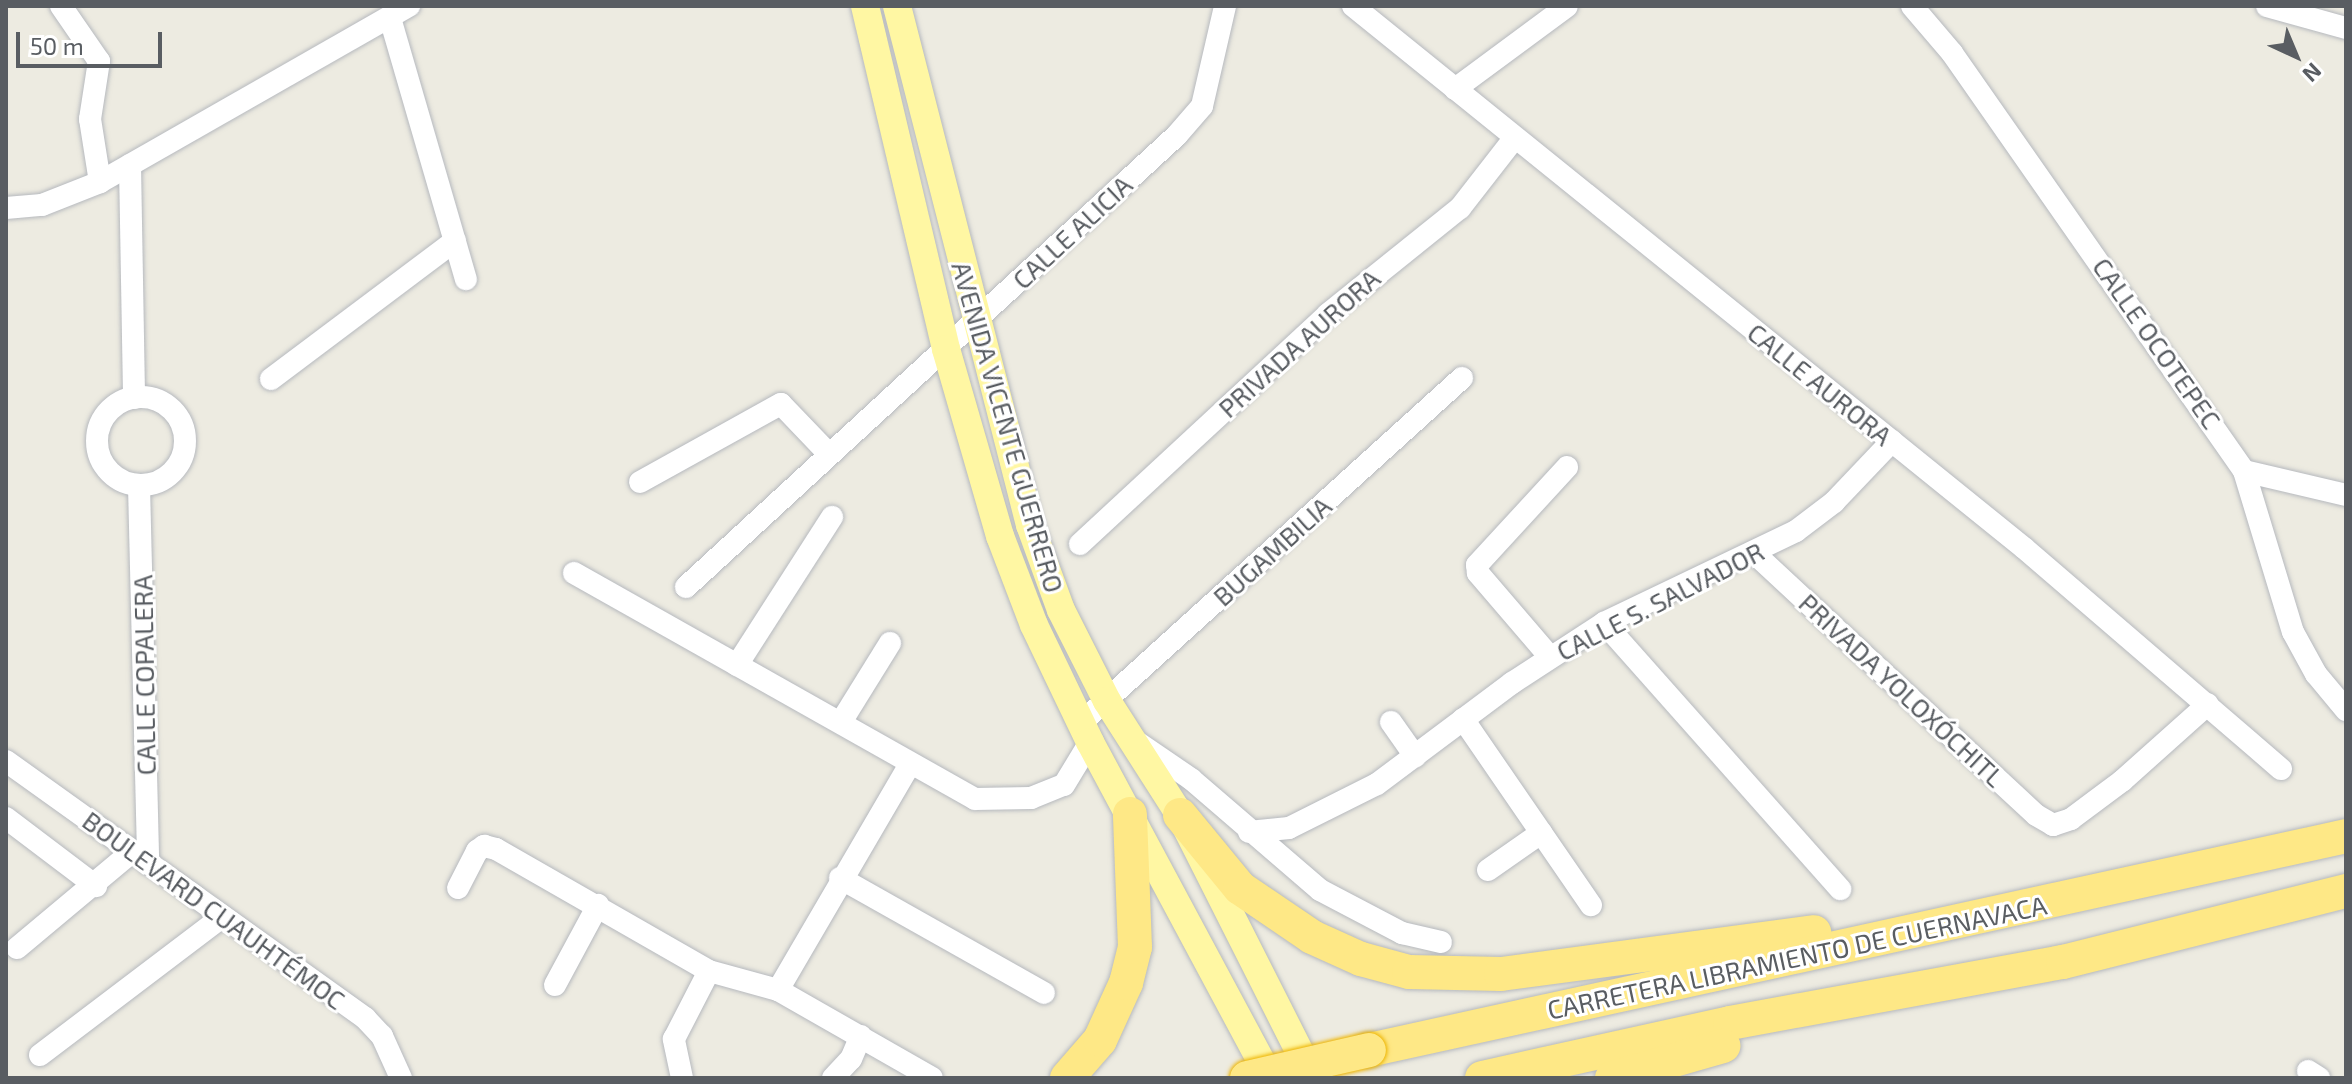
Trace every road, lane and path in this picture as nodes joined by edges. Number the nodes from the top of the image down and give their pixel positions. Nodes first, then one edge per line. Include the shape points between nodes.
1 (61, 6) edge
2 (409, 6) edge
3 (865, 6) edge
4 (897, 6) edge
5 (1225, 6) edge
6 (1353, 6) edge
7 (1567, 6) edge
8 (1912, 6) edge
9 (2267, 6) edge
10 (390, 18) junction
11 (2346, 28) edge
12 (1455, 89) junction
13 (1513, 140) junction
14 (130, 165) junction
15 (100, 182) junction
16 (6, 208) edge
17 (455, 241) junction
18 (466, 279) dead end
19 (976, 321) junction
20 (946, 349) junction
21 (1462, 378) dead end
22 (271, 379) dead end
23 (134, 398) junction
24 (1892, 441) junction
25 (829, 454) junction
26 (1567, 467) dead end
27 (2244, 471) junction
28 (640, 482) dead end
29 (139, 486) junction
30 (2346, 495) edge
31 (832, 517) dead end
32 (1080, 544) dead end
33 (1753, 552) junction
34 (574, 573) dead end
35 (686, 587) dead end
36 (1604, 623) junction
37 (890, 643) dead end
38 (1550, 657) junction
39 (737, 665) junction
40 (1107, 701) junction
41 (2208, 704) junction
42 (2346, 710) edge
43 (1463, 719) junction
44 (841, 722) junction
45 (1391, 722) dead end
46 (1086, 733) junction
47 (1133, 739) junction
48 (1415, 756) junction
49 (6, 761) edge
50 (910, 764) junction
51 (2281, 769) dead end
52 (1130, 814) junction
53 (1180, 815) junction
54 (6, 818) edge
55 (1249, 832) junction
56 (1541, 833) junction
57 (2346, 836) edge
58 (140, 858) junction
59 (1488, 870) dead end
60 (1210, 873) junction
61 (840, 878) junction
62 (96, 886) junction
63 (458, 888) dead end
64 (1840, 889) dead end
65 (2346, 891) edge
66 (1172, 892) junction
67 (598, 905) junction
68 (1591, 905) dead end
69 (2013, 910) junction
70 (222, 917) junction
71 (1441, 942) dead end
72 (17, 948) dead end
73 (709, 971) junction
74 (555, 985) dead end
75 (778, 990) junction
76 (1915, 992) junction
77 (1044, 993) dead end
78 (861, 1036) junction
79 (40, 1055) dead end
80 (401, 1078) edge
81 (682, 1078) edge
82 (833, 1078) edge
83 (932, 1078) edge
84 (1067, 1078) edge
85 (1247, 1078) edge
86 (1270, 1078) edge
87 (1313, 1078) edge
88 (1482, 1078) edge
89 (1612, 1078) edge

1 - 15 street via 99,61 90,119
2 - 10 street
3 - 20 main road, AVENIDA VICENTE GUERRERO
4 - 19 main road, AVENIDA VICENTE GUERRERO
5 - 19 street, CALLE ALICIA via 1202,106
6 - 12 street, CALLE AURORA
7 - 12 street
8 - 27 street, CALLE OCOTEPEC via 1961,66
9 - 11 street
10 - 14 street
10 - 17 street
12 - 13 street, CALLE AURORA
13 - 24 street, CALLE AURORA
13 - 32 street, PRIVADA AURORA via 1460,208 1328,314
14 - 15 street
14 - 23 street
15 - 16 street via 42,205
17 - 18 street
17 - 22 street
19 - 20 street, CALLE ALICIA
19 - 40 main road, AVENIDA VICENTE GUERRERO via 1044,567
20 - 25 street, CALLE ALICIA
20 - 46 main road, AVENIDA VICENTE GUERRERO via 1000,536 1034,625
21 - 40 street, BUGAMBILIA
23 - 29 street via 109,411 97,437 104,465 125,483
23 - 29 street via 169,406 186,438 173,472
24 - 33 street, CALLE S. SALVADOR via 1834,502 1796,531
24 - 41 street, CALLE AURORA
25 - 28 street via 781,404
25 - 35 street, CALLE ALICIA
26 - 38 street via 1477,565 1478,573
27 - 30 street
27 - 42 street, CALLE OCOTEPEC via 2293,632 2316,674
29 - 58 street, CALLE COPALERA
31 - 39 street
33 - 36 street, CALLE S. SALVADOR
33 - 41 street, PRIVADA YOLOXÓCHITL via 2036,815 2053,825 2071,819 2122,781
34 - 39 street, BUGAMBILIA
36 - 38 street, CALLE S. SALVADOR
36 - 64 street
37 - 44 street
38 - 43 street, CALLE S. SALVADOR
39 - 44 street, BUGAMBILIA
40 - 46 street, BUGAMBILIA
40 - 47 main road, AVENIDA VICENTE GUERRERO
41 - 51 street, CALLE AURORA
43 - 48 street, CALLE S. SALVADOR
43 - 56 street
44 - 50 street, BUGAMBILIA
45 - 48 street
46 - 50 street, BUGAMBILIA via 1064,785 1031,798 975,799
46 - 52 main road, AVENIDA VICENTE GUERRERO
47 - 53 main road, AVENIDA VICENTE GUERRERO
47 - 55 street via 1191,779
48 - 55 street, CALLE S. SALVADOR via 1377,784 1289,828
49 - 58 street, BOULEVARD CUAUHTÉMOC
50 - 61 street
52 - 66 main road, AVENIDA VICENTE GUERRERO
52 - 84 highway via 1135,947 1126,983 1100,1040
53 - 60 main road, AVENIDA VICENTE GUERRERO
53 - 69 highway via 1240,888 1300,929 1361,959 1409,972 1501,974 1712,949 1936,912
54 - 62 street
55 - 71 street via 1347,906 1402,933
56 - 59 street
56 - 68 street
57 - 69 highway, CARRETERA LIBRAMIENTO DE CUERNAVACA
58 - 62 street
58 - 70 street, BOULEVARD CUAUHTÉMOC
60 - 66 main road
60 - 87 main road, AVENIDA VICENTE GUERRERO
61 - 75 street
61 - 77 street
62 - 72 street
63 - 67 street via 484,846
65 - 76 highway, CARRETERA LIBRAMIENTO DE CUERNAVACA via 2063,962
66 - 86 main road, AVENIDA VICENTE GUERRERO
67 - 73 street
67 - 74 street
69 - 85 highway, CARRETERA LIBRAMIENTO DE CUERNAVACA, bridge
70 - 79 street
70 - 80 street, BOULEVARD CUAUHTÉMOC via 365,1018 382,1036
73 - 75 street
73 - 81 street via 674,1039
75 - 78 street
76 - 88 highway, CARRETERA LIBRAMIENTO DE CUERNAVACA via 1730,1023
76 - 89 highway
78 - 82 street via 851,1059
78 - 83 street

